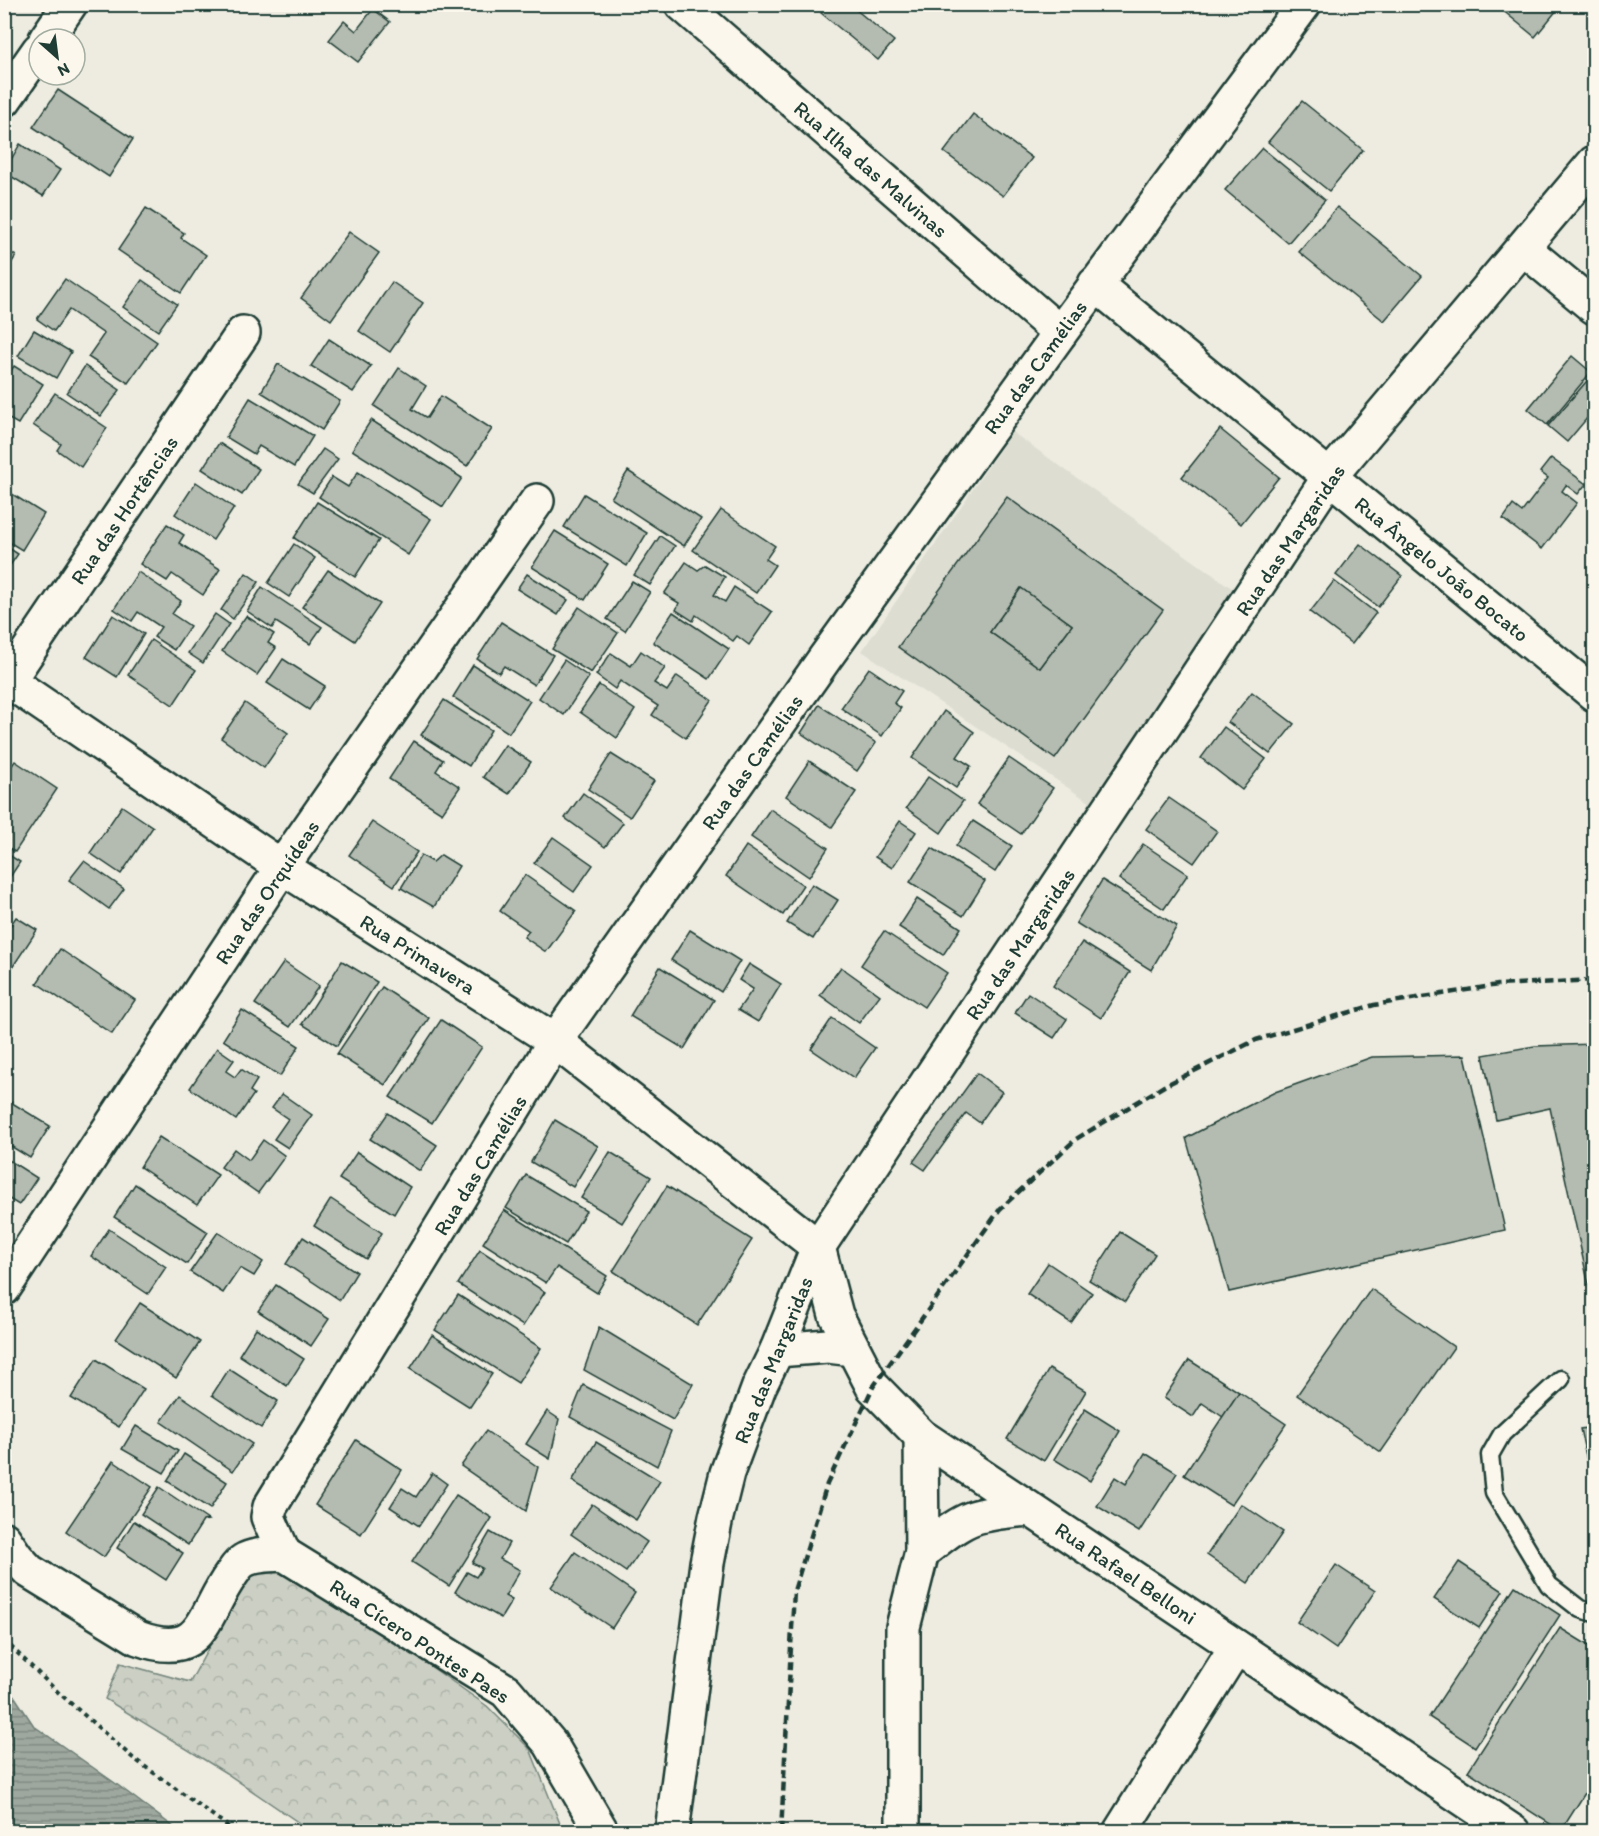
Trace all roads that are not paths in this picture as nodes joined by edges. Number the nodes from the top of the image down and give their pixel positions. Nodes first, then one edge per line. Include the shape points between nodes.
1 (70, 4) edge
2 (682, 4) edge
3 (1304, 4) edge
4 (54, 27) edge
5 (27, 67) edge
6 (4, 100) edge
7 (1594, 163) edge
8 (1523, 248) junction
9 (1095, 284) junction
10 (1594, 306) edge
11 (243, 333) dead end
12 (1060, 333) junction
13 (1330, 476) junction
14 (537, 501) dead end
15 (6, 682) edge
16 (1594, 694) edge
17 (282, 867) junction
18 (555, 1041) junction
19 (818, 1247) junction
20 (4, 1288) edge
21 (853, 1349) junction
22 (777, 1350) junction
23 (1561, 1379) dead end
24 (921, 1436) junction
25 (1029, 1509) junction
26 (4, 1539) edge
27 (922, 1552) junction
28 (284, 1554) junction
29 (1594, 1613) edge
30 (1236, 1647) junction
31 (1498, 1827) edge
32 (602, 1832) edge
33 (672, 1832) edge
34 (903, 1832) edge
35 (1120, 1832) edge

1 - 4 street
2 - 12 street, Rua Ilha das Malvinas
3 - 9 street, Rua das Camélias
5 - 6 street
7 - 8 street, Rua das Margaridas
8 - 10 street
8 - 13 street, Rua das Margaridas
9 - 12 street, Rua das Camélias
9 - 13 street, Rua Ângelo João Bocato
11 - 15 street, Rua das Hortências
12 - 18 street, Rua das Camélias
13 - 16 street, Rua Ângelo João Bocato
13 - 19 street, Rua das Margaridas
14 - 17 street, Rua das Orquídeas
15 - 17 street, Rua Primavera
17 - 18 street, Rua Primavera
17 - 20 street, Rua das Orquídeas
18 - 19 street, Rua Primavera
18 - 28 street, Rua das Camélias via 270,1508 268,1517
19 - 21 street, Rua Rafael Belloni via 837,1314
19 - 22 street, Rua das Margaridas
21 - 22 street via 828,1346
21 - 24 street, Rua Rafael Belloni via 873,1387
22 - 33 street, Rua das Margaridas via 727,1473 716,1517
23 - 29 lane via 1502,1434 1490,1455 1494,1493 1549,1585 1580,1609
24 - 25 street, Rua Rafael Belloni
24 - 27 street
25 - 27 street via 972,1519
25 - 30 street, Rua Rafael Belloni
26 - 28 street via 29,1570 138,1638 169,1645 200,1631 241,1562
27 - 34 street via 903,1627
28 - 32 street, Rua Cícero Pontes Paes via 506,1691 550,1743
30 - 31 street, Rua Rafael Belloni
30 - 35 street

